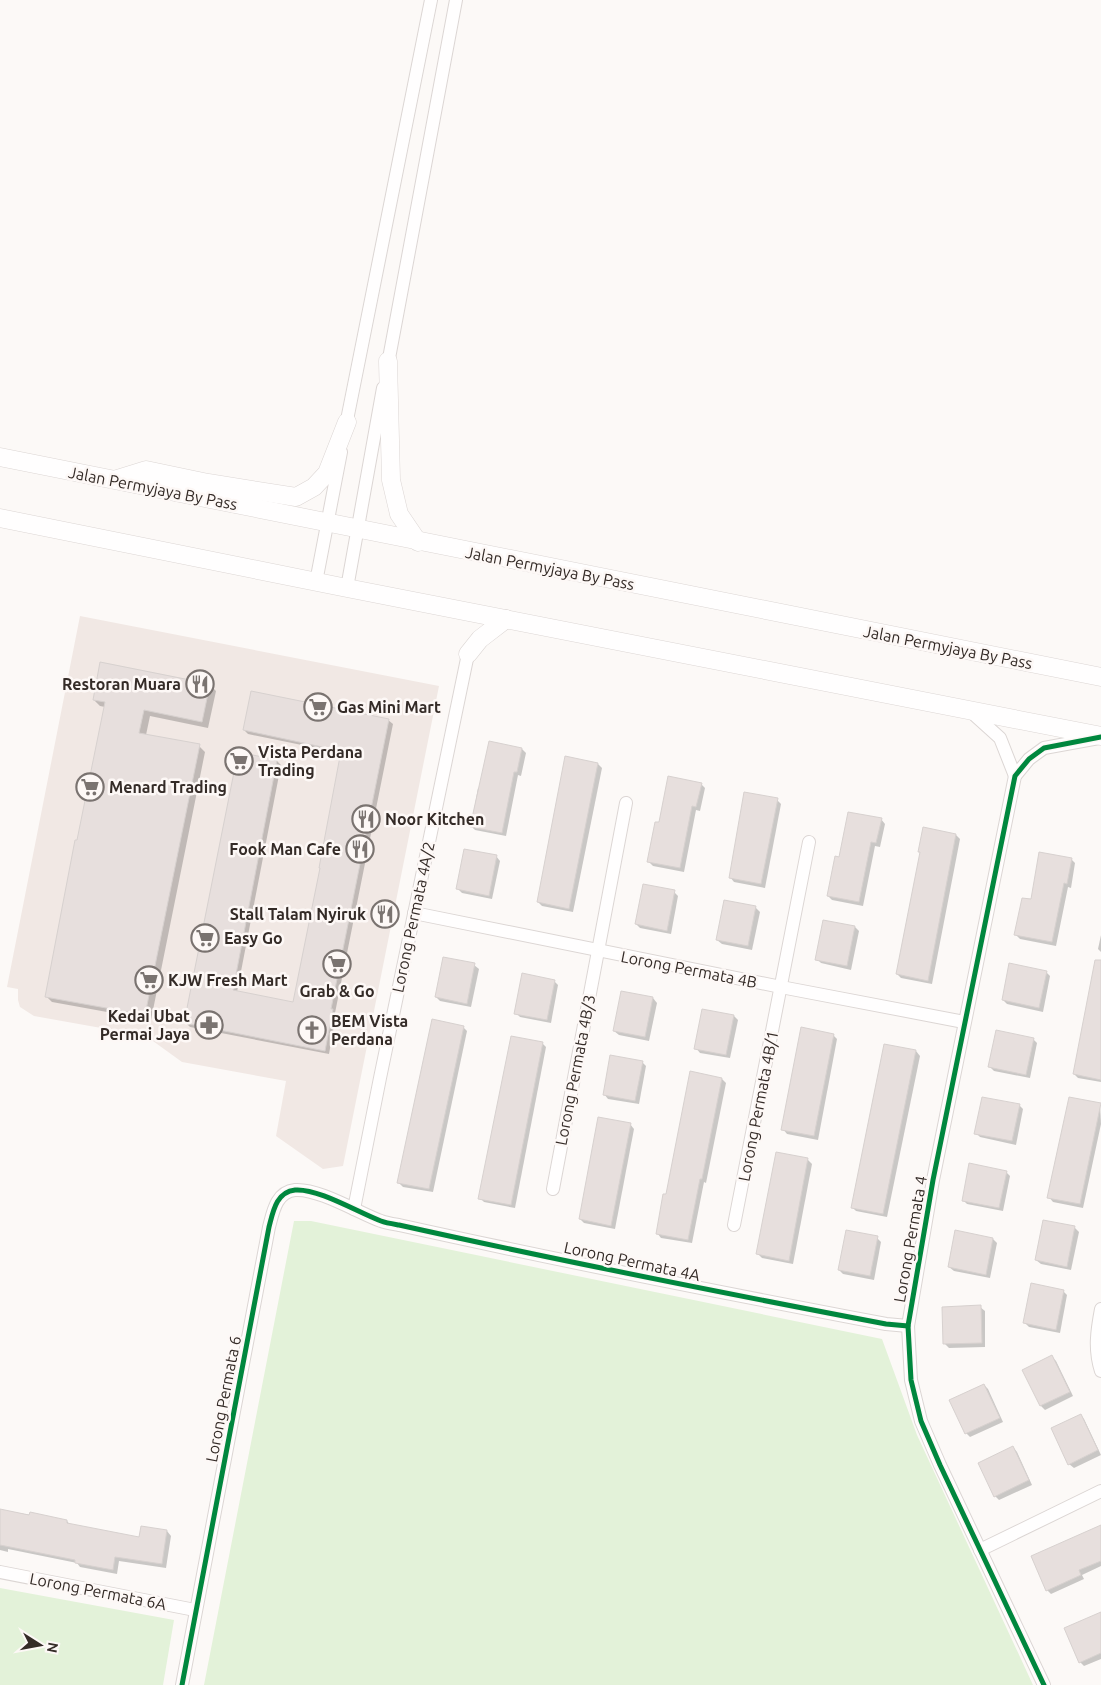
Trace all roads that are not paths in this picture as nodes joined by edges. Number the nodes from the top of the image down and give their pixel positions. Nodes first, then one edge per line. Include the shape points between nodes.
1 (431, 0) edge
2 (456, 0) edge
3 (388, 361) junction
4 (347, 422) junction
5 (0, 457) edge
6 (115, 480) junction
7 (0, 518) edge
8 (328, 524) junction
9 (358, 530) junction
10 (418, 542) junction
11 (316, 582) junction
12 (346, 588) junction
13 (506, 619) junction
14 (468, 654) joint
15 (1101, 677) edge
16 (970, 710) junction
17 (1101, 737) edge
18 (1015, 776) junction
19 (626, 803) dead end
20 (809, 842) dead end
21 (414, 913) junction
22 (598, 951) junction
23 (781, 988) junction
24 (964, 1022) junction
25 (553, 1189) dead end
26 (354, 1209) junction
27 (734, 1225) dead end
28 (1101, 1309) edge
29 (908, 1326) junction
30 (1101, 1371) edge
31 (1101, 1491) edge
32 (980, 1550) junction
33 (0, 1572) edge
34 (195, 1610) junction
35 (182, 1685) edge
36 (1044, 1685) edge

1 - 4 street
2 - 3 street
3 - 9 street
3 - 10 main road via 391,480 399,514
4 - 6 main road via 327,473 314,487 296,497 146,470
4 - 8 street
5 - 6 main road, Jalan Permyjaya By Pass
6 - 8 main road, Jalan Permyjaya By Pass
7 - 11 main road
8 - 9 main road, Jalan Permyjaya By Pass
8 - 11 street
9 - 10 main road, Jalan Permyjaya By Pass
9 - 12 street
10 - 15 main road, Jalan Permyjaya By Pass
11 - 12 main road
12 - 13 main road
13 - 14 main road via 480,639
13 - 16 main road
14 - 21 street, Lorong Permata 4A/2
16 - 17 main road
16 - 18 street via 1000,738
17 - 18 street via 1044,748
18 - 24 street, Lorong Permata 4
19 - 22 street, Lorong Permata 4B/3
20 - 23 street, Lorong Permata 4B/1
21 - 22 street, Lorong Permata 4B
21 - 26 street, Lorong Permata 4A/2
22 - 23 street, Lorong Permata 4B
22 - 25 street, Lorong Permata 4B/3
23 - 24 street, Lorong Permata 4B
23 - 27 street, Lorong Permata 4B/1
24 - 29 street, Lorong Permata 4
26 - 29 street, Lorong Permata 4A via 382,1222 464,1240
26 - 34 street, Lorong Permata 6 via 302,1190 293,1190 275,1205
28 - 30 street via 1096,1347
29 - 32 street, Lorong Permata 4 via 912,1380 921,1421
31 - 32 street
32 - 36 street, Lorong Permata 4
33 - 34 street, Lorong Permata 6A
34 - 35 street, Lorong Permata 6

